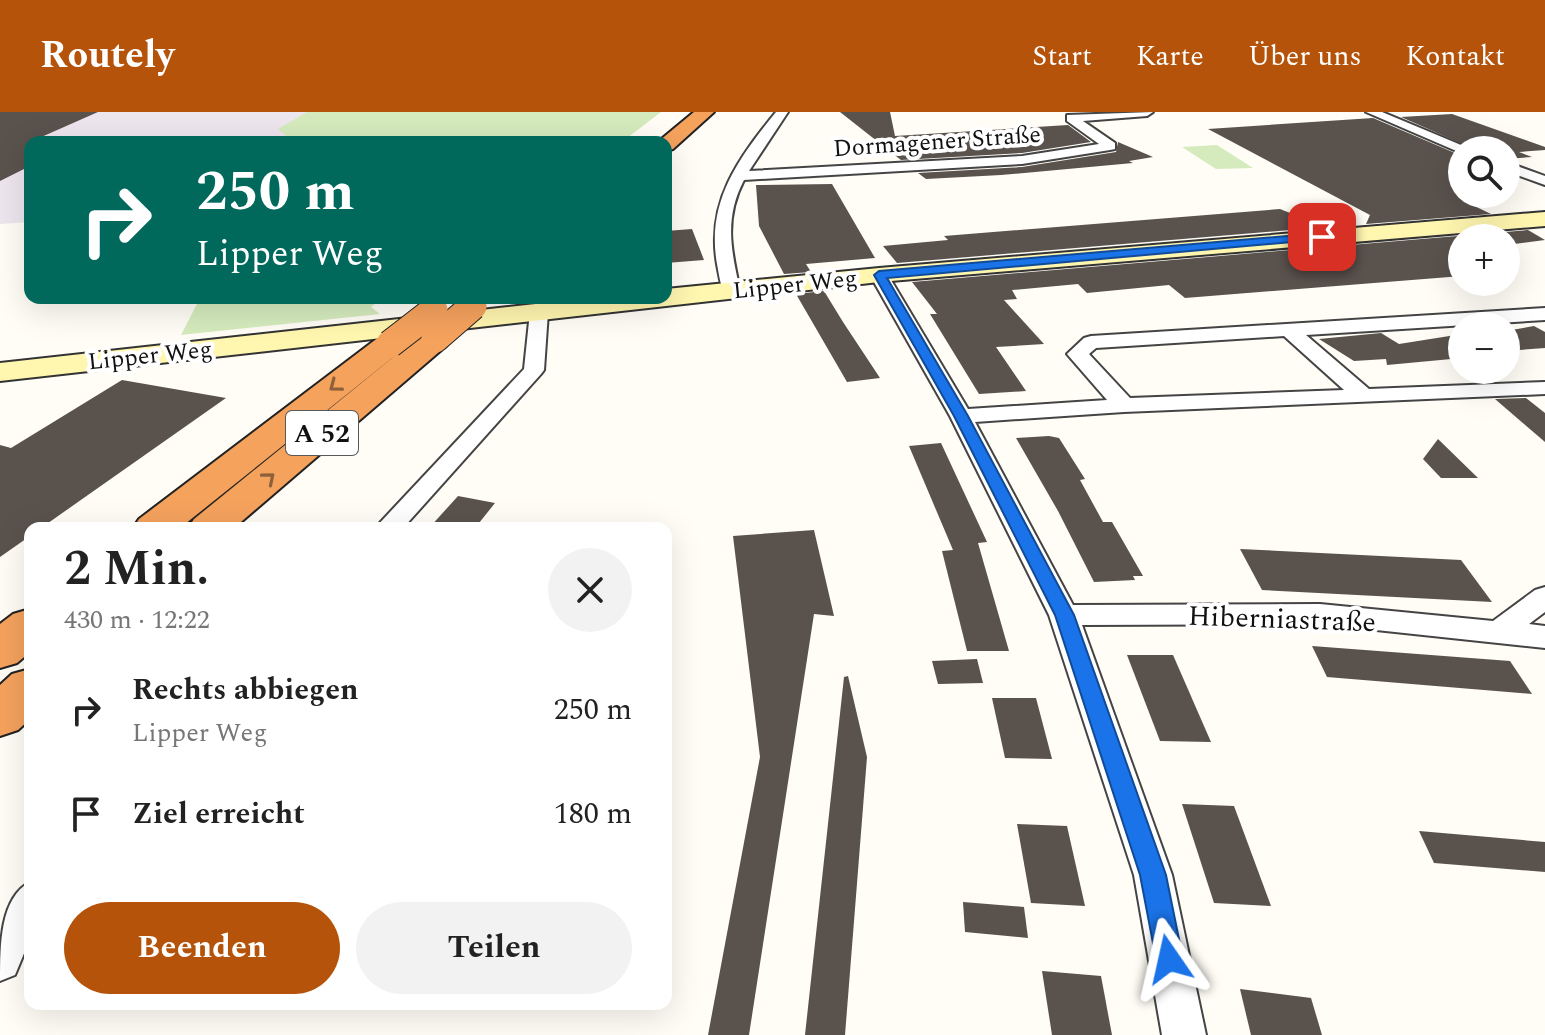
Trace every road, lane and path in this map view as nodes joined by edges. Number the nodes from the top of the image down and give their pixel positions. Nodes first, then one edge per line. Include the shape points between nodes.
1 (683, 112) edge
2 (705, 112) edge
3 (782, 112) edge
4 (1147, 112) edge
5 (1372, 112) edge
6 (653, 136) edge
7 (672, 140) edge
8 (1448, 143) edge
9 (1520, 171) edge
10 (738, 176) junction
11 (1545, 181) edge
12 (1545, 219) edge
13 (879, 275) junction
14 (731, 290) junction
15 (672, 297) edge
16 (610, 304) edge
17 (455, 310) edge
18 (539, 312) junction
19 (1545, 314) edge
20 (1288, 329) junction
21 (0, 372) edge
22 (1545, 388) edge
23 (1362, 394) junction
24 (1124, 405) junction
25 (961, 416) junction
26 (162, 522) edge
27 (216, 522) edge
28 (394, 522) edge
29 (1545, 597) edge
30 (1064, 615) junction
31 (24, 631) edge
32 (1499, 632) junction
33 (1545, 637) edge
34 (0, 650) edge
35 (24, 682) edge
36 (24, 694) edge
37 (0, 702) edge
38 (0, 716) edge
39 (24, 907) edge
40 (0, 960) edge
41 (1184, 1035) edge

1 - 6 highway
2 - 7 highway
3 - 10 street
4 - 10 street, Dormagener Straße via 1071,118 1110,146 1080,152
5 - 8 street
9 - 11 street
10 - 14 street via 721,214 720,239
12 - 13 street, Lipper Weg
13 - 14 street, Lipper Weg
13 - 25 street
14 - 15 street, Lipper Weg
16 - 18 street, Lipper Weg
17 -> 26 highway, A 52, bridge via 390,344
27 -> 17 highway, A 52
18 - 21 street, Lipper Weg
18 - 28 street via 534,370
19 - 20 street
20 - 23 street
20 - 24 street via 1091,342 1077,354
22 - 23 street
23 - 24 street
24 - 25 street
25 - 30 street
29 - 32 street
30 - 32 street, Hiberniastraße via 1320,614
30 - 41 street via 1153,875
31 - 34 highway
32 - 33 street, Hiberniastraße
35 - 37 highway
36 - 38 highway
39 - 40 street

